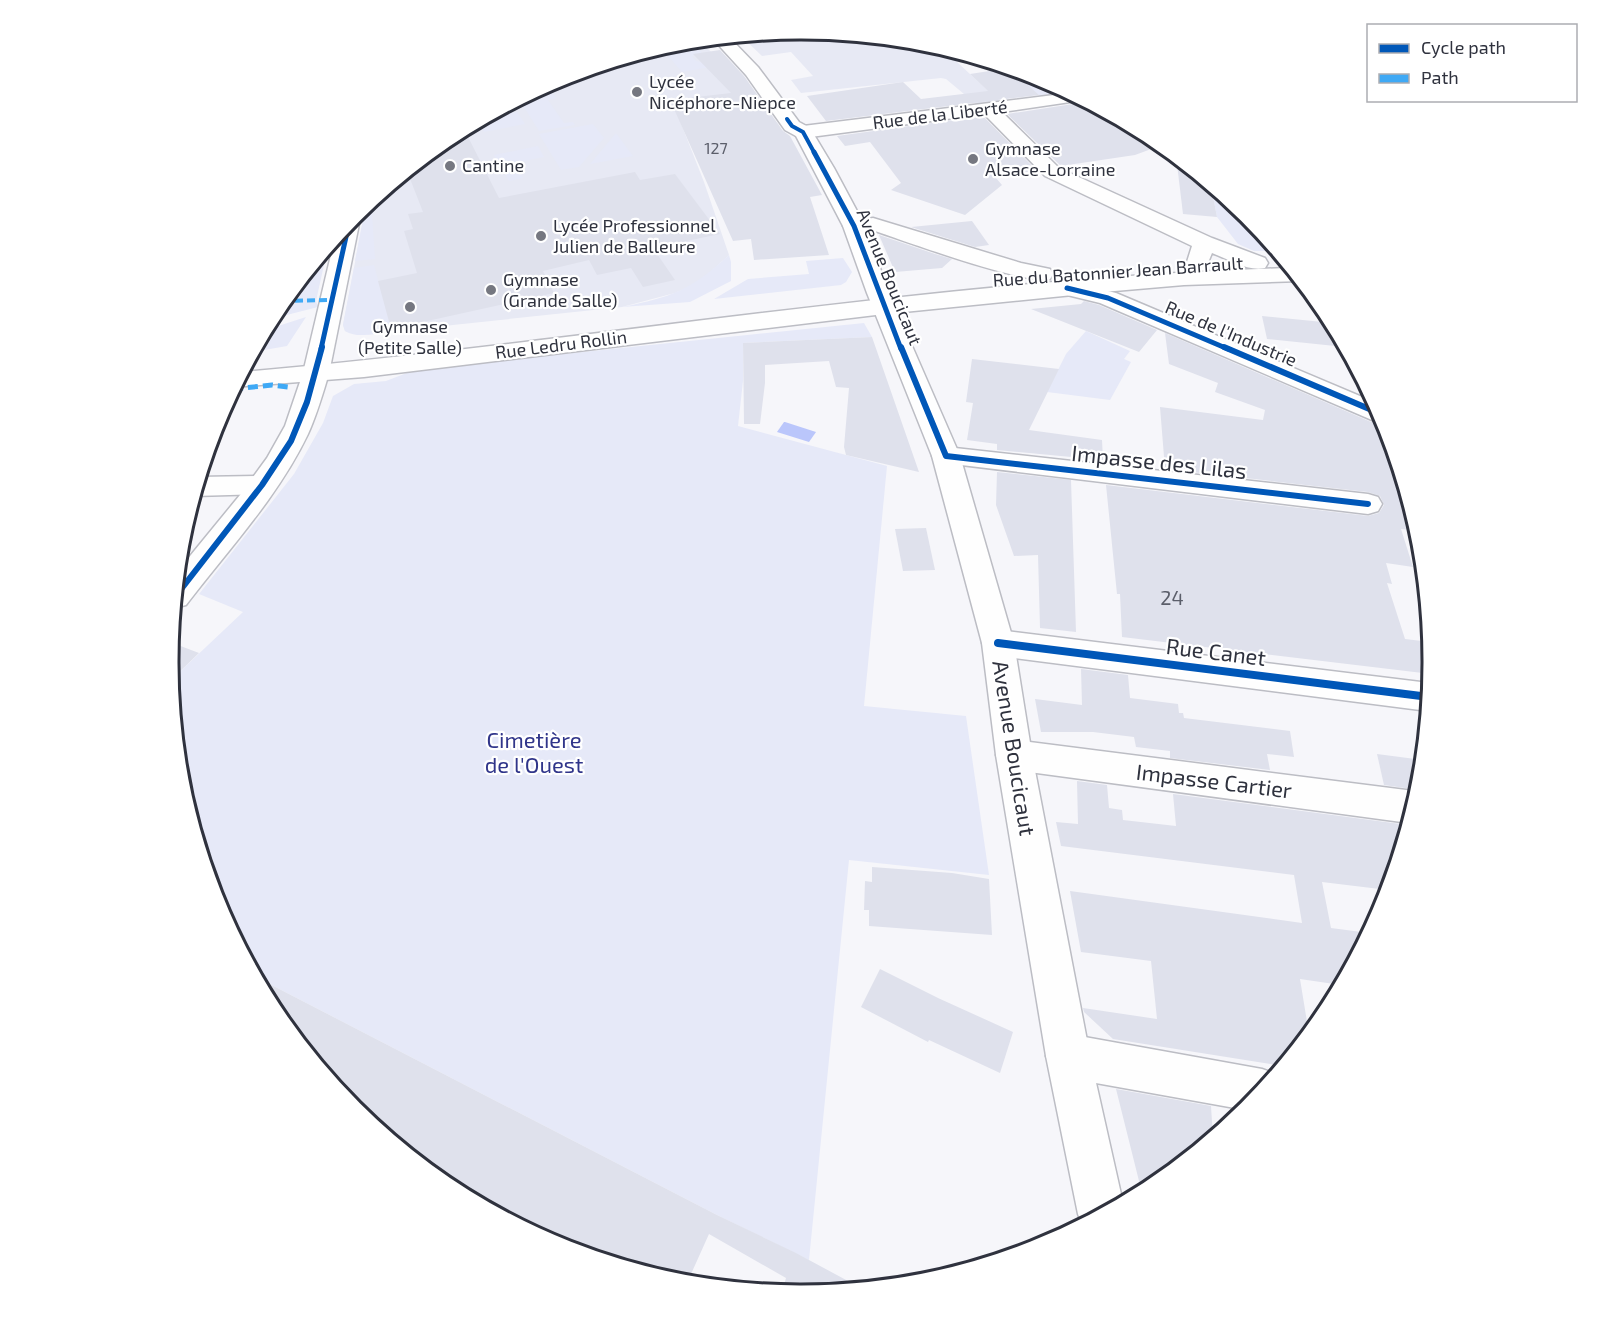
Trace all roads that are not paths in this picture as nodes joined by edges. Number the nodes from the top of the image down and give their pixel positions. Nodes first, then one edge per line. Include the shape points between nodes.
1 (736, 44) edge
2 (728, 45) edge
3 (1062, 99) edge
4 (988, 108) junction
5 (803, 132) junction
6 (854, 226) junction
7 (346, 239) edge
8 (1204, 243) junction
9 (1257, 263) junction
10 (1277, 263) edge
11 (1197, 265) junction
12 (1042, 274) junction
13 (1287, 275) edge
14 (1133, 282) junction
15 (1067, 288) junction
16 (881, 300) junction
17 (1136, 310) junction
18 (258, 359) edge
19 (318, 362) junction
20 (364, 369) junction
21 (248, 378) edge
22 (307, 402) junction
23 (1368, 408) edge
24 (946, 456) junction
25 (262, 485) junction
26 (204, 487) edge
27 (1368, 504) dead end
28 (184, 584) edge
29 (998, 643) junction
30 (1421, 696) edge
31 (1014, 755) junction
32 (1405, 806) edge
33 (1068, 1056) junction
34 (1251, 1089) edge
35 (1099, 1206) edge

1 - 5 main road, Avenue Boucicaut via 762,69 807,128
2 - 5 main road, Avenue Boucicaut via 792,126
3 - 4 main road, Rue de la Liberté
4 - 5 main road, Rue de la Liberté
4 - 8 main road via 1052,172
5 - 6 main road, Avenue Boucicaut
6 - 12 main road via 873,224
6 - 16 main road, Avenue Boucicaut
7 - 19 main road
8 - 9 main road
8 - 11 main road
9 - 10 main road, Rue du Batonnier Jean Barrault
9 - 11 main road, Rue du Batonnier Jean Barrault
11 - 12 main road, Rue du Batonnier Jean Barrault
12 - 16 main road, Rue du Batonnier Jean Barrault
13 - 14 main road, Rue du Batonnier Jean Barrault
14 - 15 main road, Rue du Batonnier Jean Barrault
14 - 17 main road, Rue de l'Industrie via 1126,291 1127,300
15 - 16 main road, Rue du Batonnier Jean Barrault
15 - 17 main road, Rue de l'Industrie
16 - 19 main road, Rue Ledru Rollin
16 - 20 main road, Rue Ledru Rollin
16 - 24 main road, Avenue Boucicaut
17 - 23 main road, Rue de l'Industrie
18 - 19 main road, Rue Ledru Rollin
19 - 20 main road, Rue Ledru Rollin
19 - 21 main road, Rue Ledru Rollin
19 - 22 main road
20 - 22 main road via 328,384
22 - 25 main road via 291,441
24 - 27 main road, Impasse des Lilas
24 - 29 main road, Avenue Boucicaut
25 - 26 main road
25 - 28 main road
29 - 30 main road, Rue Canet
29 - 31 main road, Avenue Boucicaut
31 - 32 main road, Impasse Cartier
31 - 33 main road, Avenue Boucicaut
33 - 34 main road
33 - 35 main road, Avenue Boucicaut

